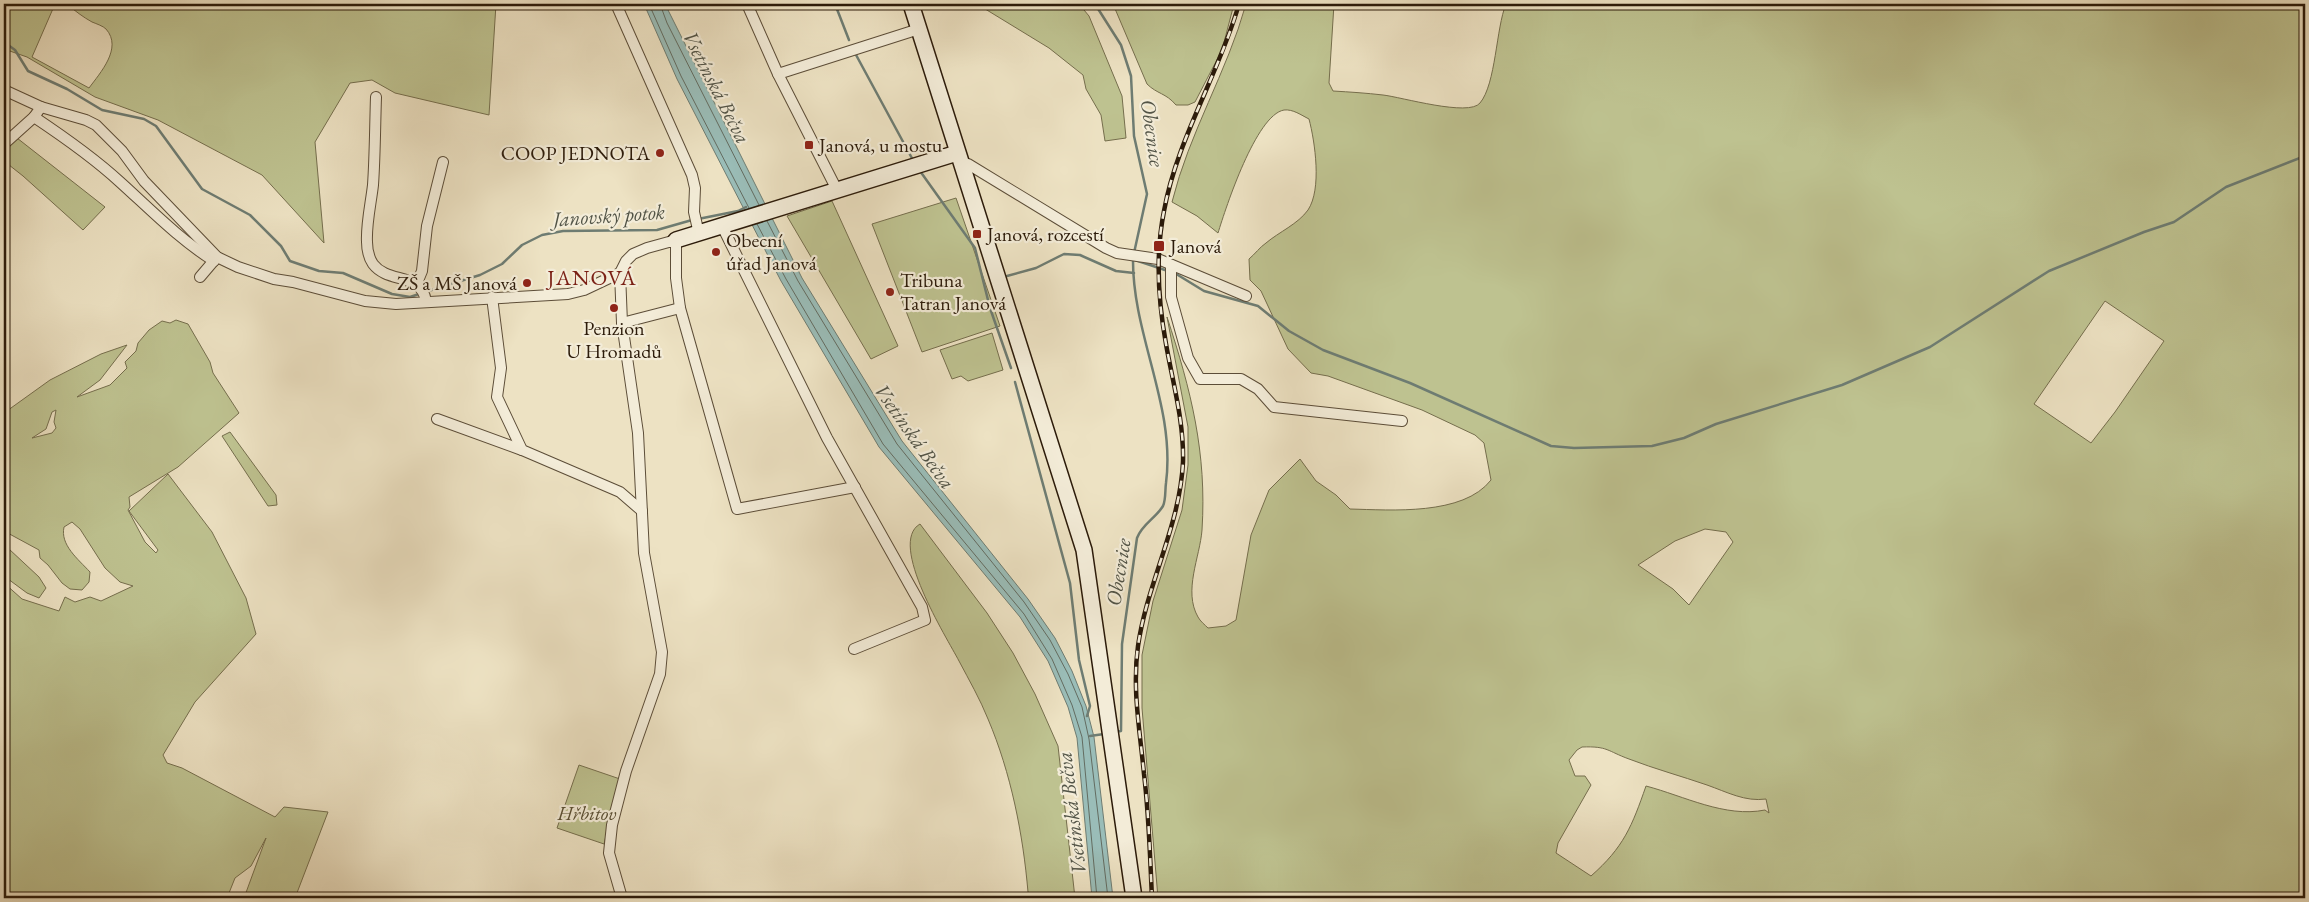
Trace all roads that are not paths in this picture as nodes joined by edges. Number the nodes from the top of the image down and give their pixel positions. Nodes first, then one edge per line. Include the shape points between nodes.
1 (616, 4) edge
2 (747, 4) edge
3 (911, 4) edge
4 (919, 29) junction
5 (778, 74) junction
6 (4, 90) edge
7 (376, 97) dead end
8 (41, 107) junction
9 (34, 117) junction
10 (4, 144) edge
11 (958, 158) junction
12 (443, 162) dead end
13 (833, 191) junction
14 (725, 225) junction
15 (697, 229) junction
16 (676, 240) junction
17 (216, 259) junction
18 (1171, 265) junction
19 (620, 273) junction
20 (200, 276) dead end
21 (422, 292) junction
22 (1246, 296) dead end
23 (492, 297) junction
24 (680, 308) junction
25 (622, 323) junction
26 (437, 419) dead end
27 (1402, 421) dead end
28 (522, 450) junction
29 (855, 487) junction
30 (642, 510) junction
31 (854, 650) dead end
32 (622, 898) edge
33 (1134, 898) edge

1 - 15 street via 692,175
2 - 5 street
3 - 4 main road
4 - 5 street
4 - 11 main road
5 - 13 street
6 - 8 street
7 - 21 street via 367,241 370,258 373,265
8 - 9 street
8 - 17 street via 96,125
9 - 10 street
9 - 17 street via 118,180 193,248
11 - 13 main road
11 - 18 street via 1106,248 1158,259
11 - 33 main road via 1084,550
12 - 21 street via 428,226
13 - 14 main road
14 - 15 main road
14 - 29 street via 822,429
15 - 16 main road
16 - 19 street via 633,254
16 - 24 street
17 - 20 street
17 - 21 street via 274,279 365,301 396,304
18 - 22 street
18 - 27 street via 1171,297 1188,358 1200,379 1241,379 1258,389 1274,407
19 - 23 street via 573,293
19 - 25 street
21 - 23 street
23 - 28 street via 501,368 497,397
24 - 25 street
24 - 29 street via 737,509
25 - 30 street via 638,433
26 - 28 street
28 - 30 street via 620,492
29 - 31 street via 922,607 925,620
30 - 32 street via 644,553 662,652 660,674 626,771 612,825 609,853

